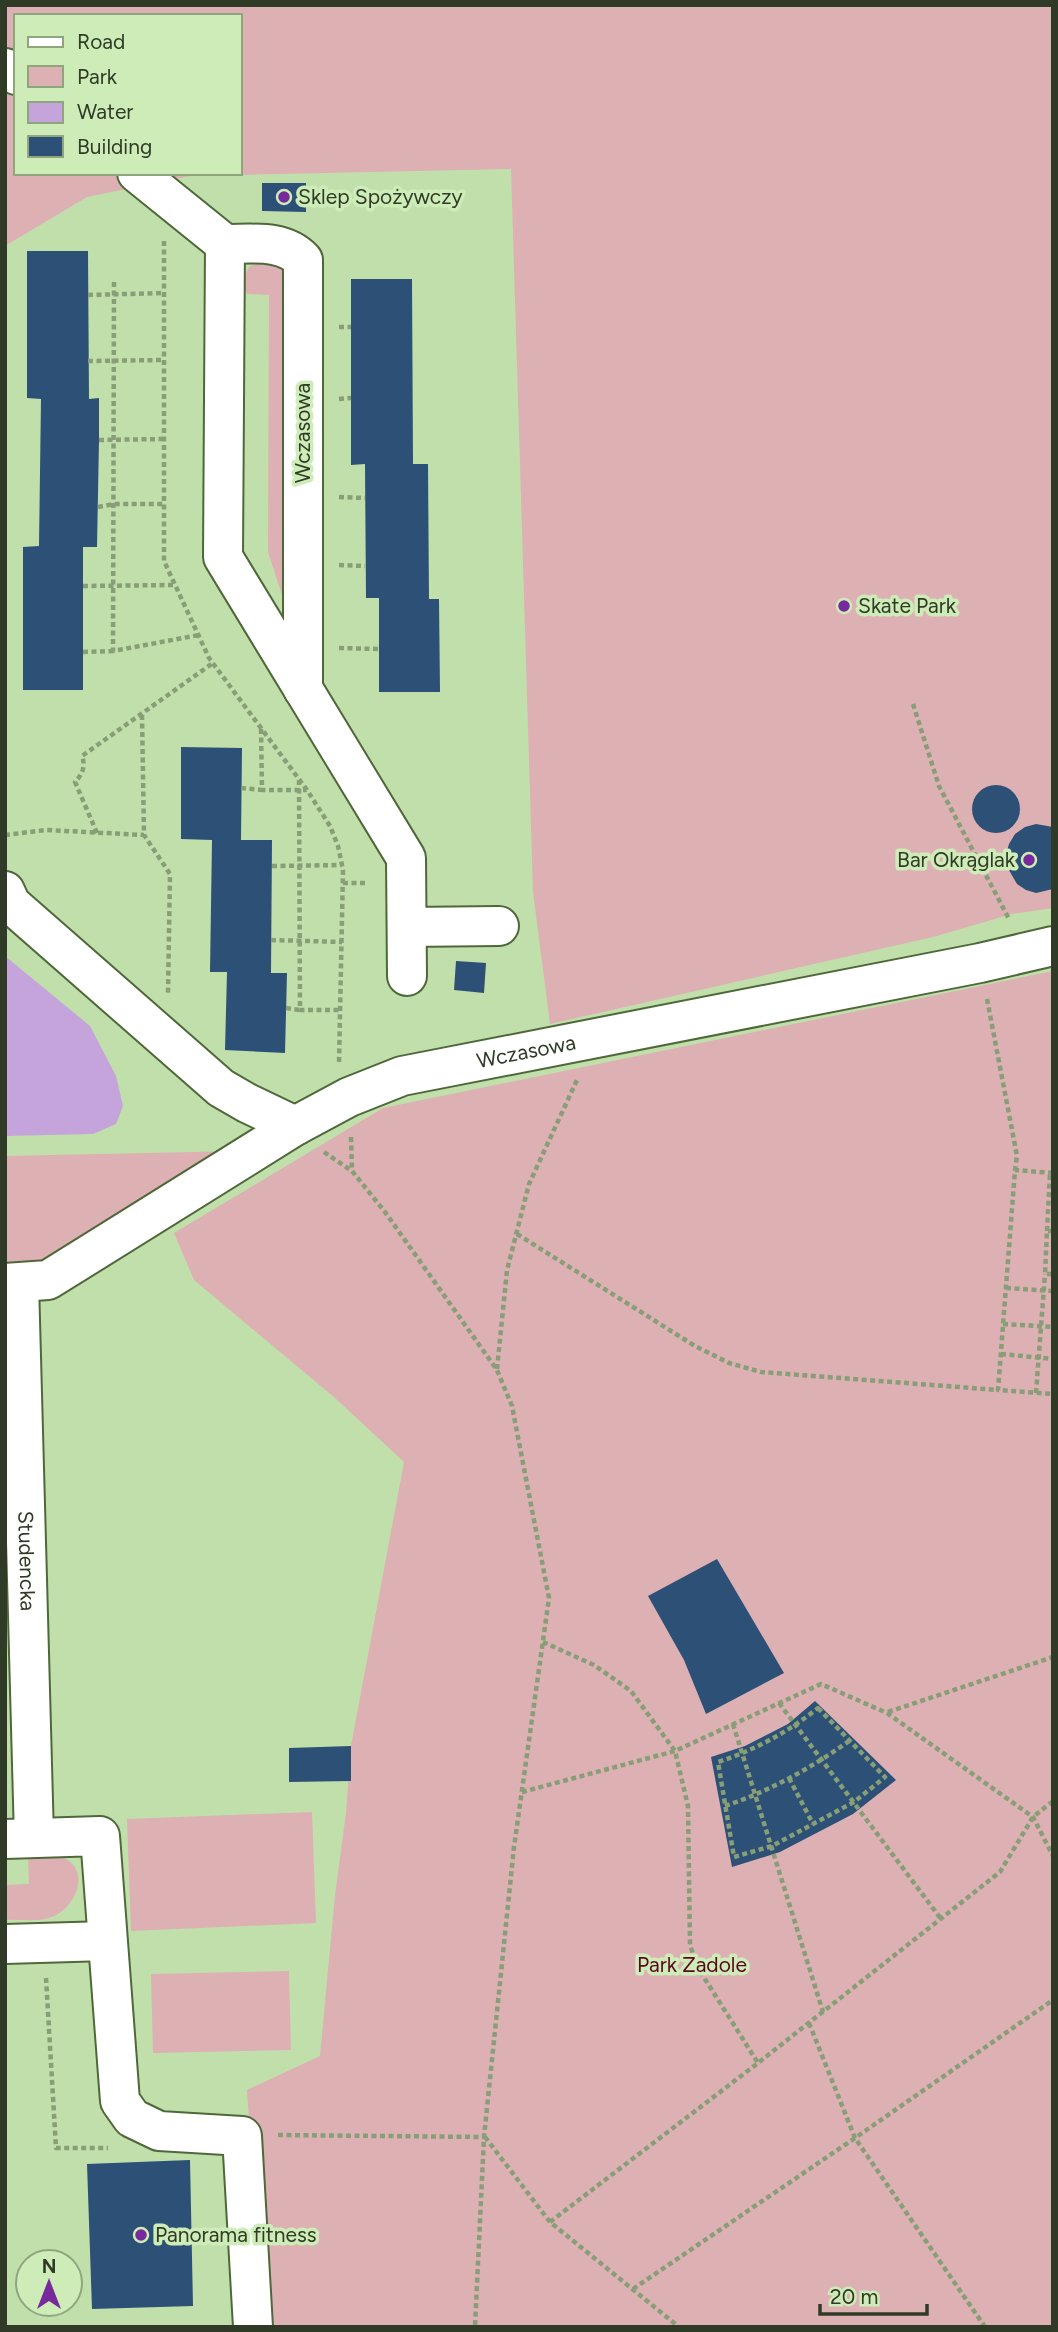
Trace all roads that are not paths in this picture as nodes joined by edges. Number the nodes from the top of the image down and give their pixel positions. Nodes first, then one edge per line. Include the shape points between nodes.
1 (139, 175) edge
2 (225, 244) junction
3 (303, 689) junction
4 (5, 891) edge
5 (499, 926) dead end
6 (407, 927) junction
7 (1039, 948) edge
8 (407, 976) dead end
9 (295, 1126) junction
10 (24, 1282) edge
11 (20, 1839) edge
12 (107, 1941) junction
13 (5, 1944) edge
14 (253, 2327) edge

1 - 2 street
2 - 3 street via 223,557
2 - 3 street, Wczasowa via 270,244 293,249 303,260
3 - 6 street via 406,858
4 - 9 street via 10,904 221,1088
5 - 6 street
6 - 8 street
7 - 9 street, Wczasowa via 402,1076
9 - 10 street, Wczasowa
10 - 11 street, Studencka
11 - 12 street, Studencka via 100,1836
12 - 13 street
12 - 14 street via 120,2101 132,2118 159,2131 242,2136

